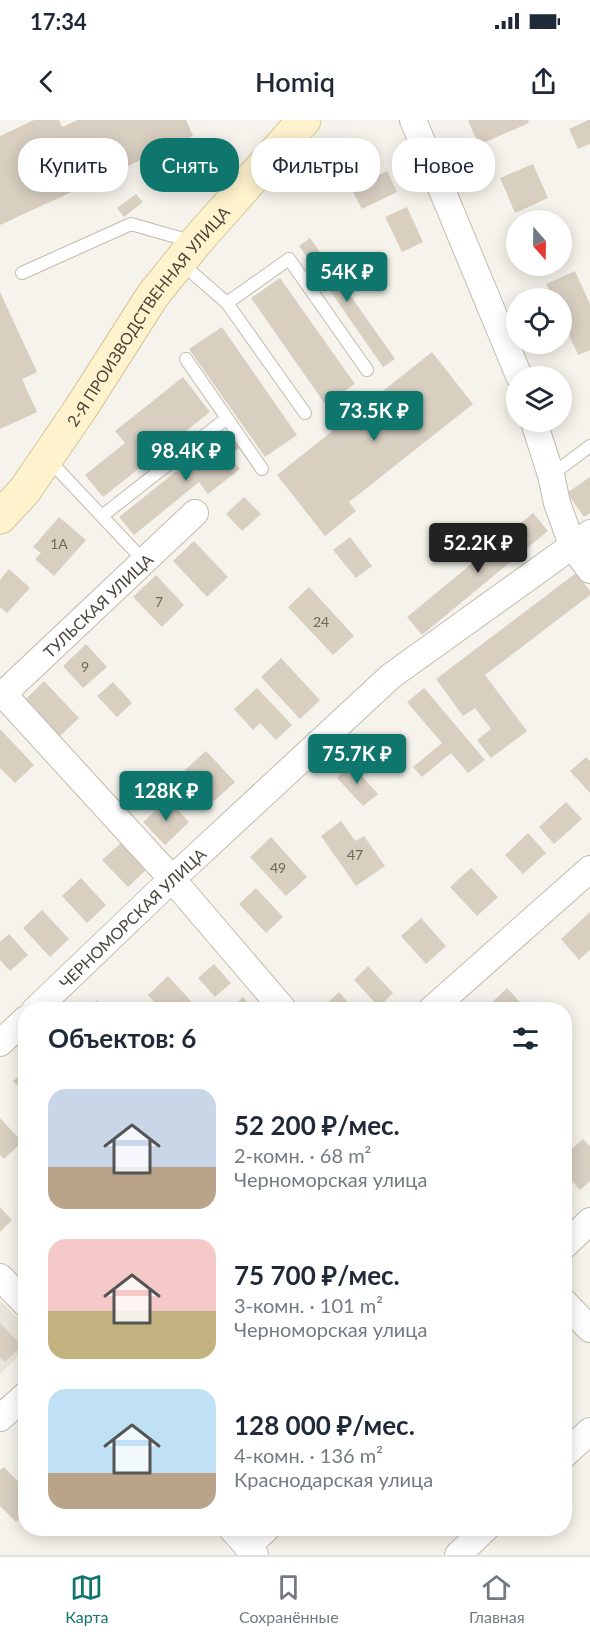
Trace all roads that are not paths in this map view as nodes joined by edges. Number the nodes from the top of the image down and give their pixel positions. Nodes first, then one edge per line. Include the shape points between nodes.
1 (304, 120) edge
2 (413, 120) edge
3 (187, 252) junction
4 (22, 273) dead end
5 (227, 303) junction
6 (186, 359) dead end
7 (515, 366) edge
8 (367, 370) dead end
9 (305, 413) dead end
10 (227, 418) junction
11 (537, 432) edge
12 (590, 446) edge
13 (47, 458) junction
14 (262, 469) dead end
15 (551, 475) junction
16 (195, 513) dead end
17 (102, 516) junction
18 (0, 517) edge
19 (581, 539) edge
20 (144, 561) junction
21 (590, 570) edge
22 (1, 696) edge
23 (590, 869) edge
24 (172, 879) junction
25 (43, 1002) edge
26 (277, 1002) edge
27 (440, 1002) edge
28 (18, 1026) edge
29 (0, 1043) edge
30 (590, 1221) edge
31 (572, 1238) edge
32 (0, 1277) edge
33 (18, 1296) edge
34 (572, 1310) edge
35 (590, 1329) edge
36 (18, 1402) edge
37 (0, 1418) edge
38 (590, 1431) edge
39 (572, 1448) edge
40 (478, 1536) edge
41 (458, 1555) edge

1 - 3 street, 2-Я ПРОИЗВОДСТВЕННАЯ УЛИЦА
2 - 7 street
3 - 4 lane via 130,224
3 - 5 lane
3 - 13 street, 2-Я ПРОИЗВОДСТВЕННАЯ УЛИЦА via 153,295
5 - 8 lane via 289,259
5 - 9 lane
6 - 10 lane
10 - 14 lane
10 - 17 lane
11 - 15 street
12 - 15 lane
13 - 17 lane
13 - 18 street, 2-Я ПРОИЗВОДСТВЕННАЯ УЛИЦА
15 - 19 street via 557,503
16 - 20 street, ТУЛЬСКАЯ УЛИЦА
17 - 20 lane
19 - 21 street
19 - 24 street, ЧЕРНОМОРСКАЯ УЛИЦА via 392,676
20 - 22 street, ТУЛЬСКАЯ УЛИЦА
22 - 24 street
23 - 27 street
24 - 25 street, ЧЕРНОМОРСКАЯ УЛИЦА
24 - 26 street
28 - 29 street
30 - 31 street
32 - 33 street
34 - 35 street
36 - 37 street
38 - 39 street
40 - 41 street

